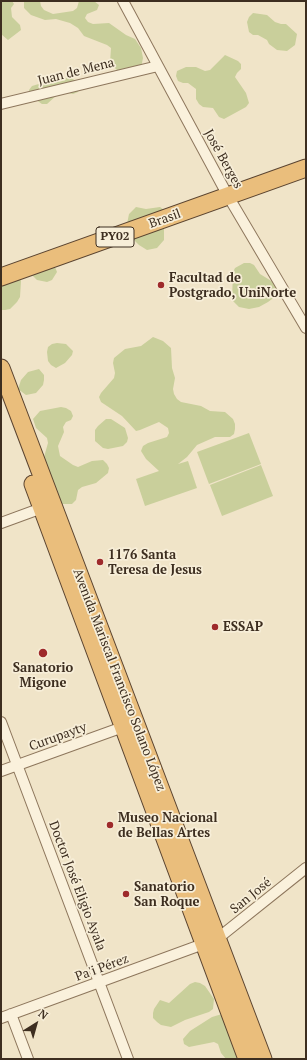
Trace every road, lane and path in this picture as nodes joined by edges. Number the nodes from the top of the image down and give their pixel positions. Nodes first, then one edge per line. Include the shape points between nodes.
1 (122, 1) edge
2 (158, 66) junction
3 (1, 104) edge
4 (306, 168) edge
5 (228, 196) junction
6 (1, 278) edge
7 (306, 328) edge
8 (1, 368) edge
9 (1, 398) edge
10 (42, 508) junction
11 (1, 523) edge
12 (85, 588) junction
13 (1, 722) edge
14 (123, 727) junction
15 (17, 765) junction
16 (1, 771) edge
17 (306, 868) edge
18 (211, 942) junction
19 (99, 982) junction
20 (11, 1014) junction
21 (1, 1018) edge
22 (28, 1059) edge
23 (128, 1059) edge
24 (247, 1059) edge
25 (263, 1059) edge

1 - 2 street, José Berges
2 - 3 street, Juan de Mena
2 - 5 street, José Berges
4 - 5 highway, Brasil / PY02
5 - 6 highway, Brasil / PY02
5 - 7 street, José Berges
8 - 12 highway, Avenida Mariscal Francisco Solano López
9 - 10 highway, Avenida Mariscal Francisco Solano López
10 - 11 street
10 - 12 highway via 56,523 76,576
10 - 14 highway, Avenida Mariscal Francisco Solano López
12 - 18 highway, Avenida Mariscal Francisco Solano López
13 - 15 street, Doctor José Eligio Ayala
14 - 15 street, Curupayty
14 - 18 highway, Avenida Mariscal Francisco Solano López
15 - 16 street, Curupayty
15 - 19 street, Doctor José Eligio Ayala
17 - 18 street, San José
18 - 19 street, Pa'i Pérez
18 - 24 highway, Avenida Mariscal Francisco Solano López
18 - 25 highway, Avenida Mariscal Francisco Solano López
19 - 20 street, Pa'i Pérez
19 - 23 street, Doctor José Eligio Ayala
20 - 21 street, Pa'i Pérez
20 - 22 street

